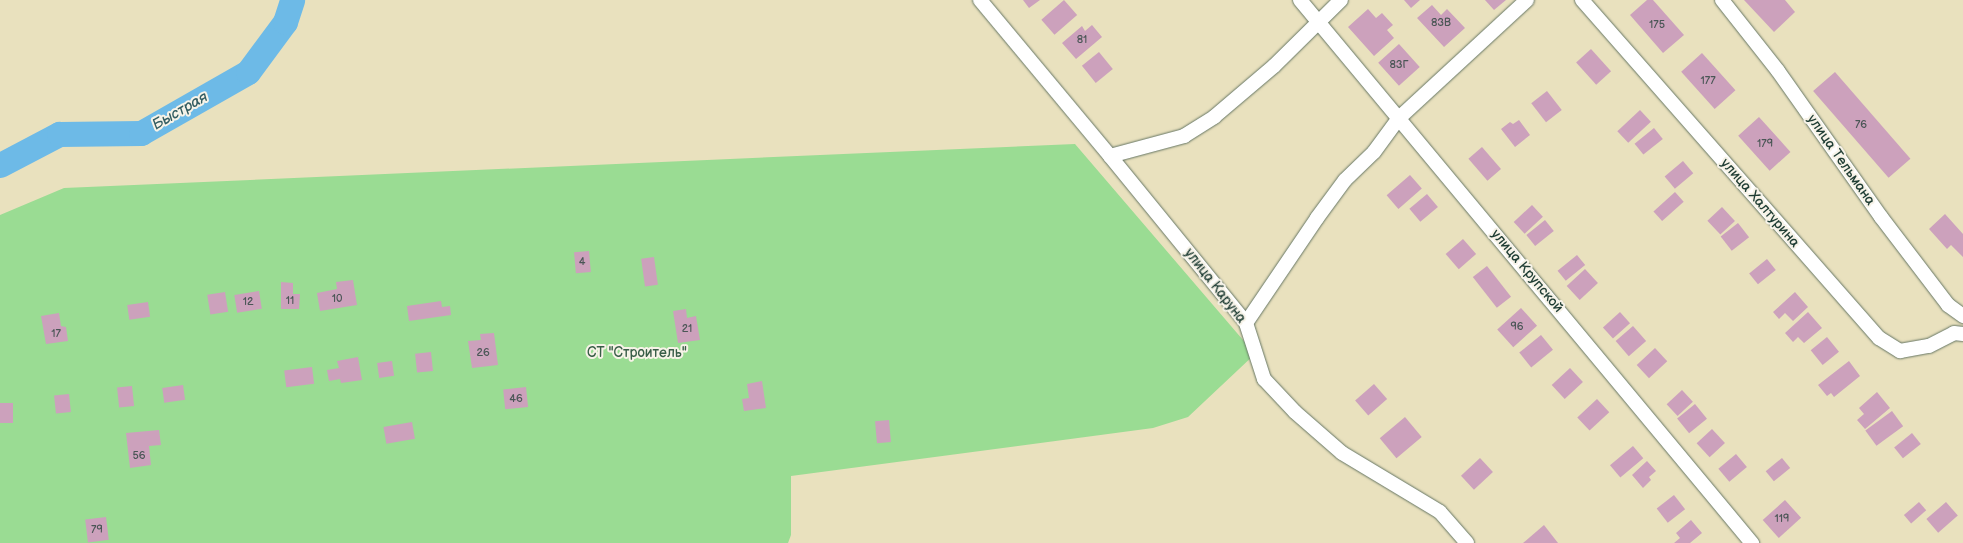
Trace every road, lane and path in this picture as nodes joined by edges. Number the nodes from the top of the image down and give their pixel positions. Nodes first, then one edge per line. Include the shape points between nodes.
1 (980, 0) edge
2 (1300, 0) edge
3 (1340, 0) edge
4 (1527, 0) edge
5 (1582, 0) edge
6 (1722, 0) edge
7 (1320, 22) junction
8 (1399, 118) junction
9 (1110, 156) junction
10 (1963, 316) edge
11 (1246, 324) junction
12 (1963, 334) edge
13 (1467, 543) edge
14 (1752, 543) edge

1 - 9 street, улица Каруна
2 - 7 street, улица Крупской
3 - 7 street
4 - 8 street
5 - 12 street, улица Халтурина via 1879,338 1900,351
6 - 10 street, улица Тельмана via 1778,71 1948,305
7 - 8 street, улица Крупской
7 - 9 street via 1214,117 1184,136
8 - 11 street via 1374,152 1345,180
8 - 14 street, улица Крупской
9 - 11 street, улица Каруна
11 - 13 street, улица Каруна via 1264,378 1295,412 1342,453 1440,512

